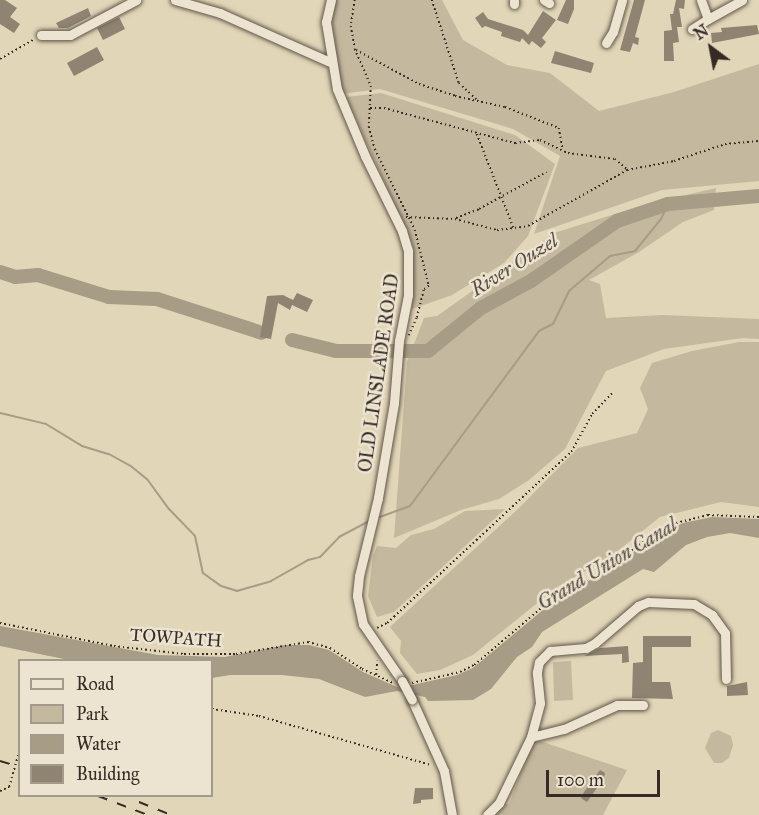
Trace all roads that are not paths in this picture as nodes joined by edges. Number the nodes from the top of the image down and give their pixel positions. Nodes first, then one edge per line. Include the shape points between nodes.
1 (136, 0) edge
2 (176, 0) edge
3 (331, 0) edge
4 (622, 0) edge
5 (701, 0) edge
6 (742, 0) edge
7 (708, 19) junction
8 (692, 29) dead end
9 (42, 35) road end
10 (606, 43) dead end
11 (330, 62) junction
12 (726, 679) dead end
13 (643, 705) dead end
14 (531, 737) junction
15 (452, 815) edge
16 (487, 815) edge

1 - 9 street via 70,35
2 - 11 street via 220,13
3 - 11 street, OLD LINSLADE ROAD via 326,22
4 - 10 street
5 - 7 street
6 - 7 street
7 - 8 street
11 - 15 street, OLD LINSLADE ROAD, bridge via 344,112 402,231 410,273 394,403 357,596 368,632 404,683 443,768
12 - 14 street via 725,633 712,615 694,604 648,602 586,648 550,651 539,662 540,703
13 - 14 street via 617,705 564,729
14 - 16 street via 498,804

